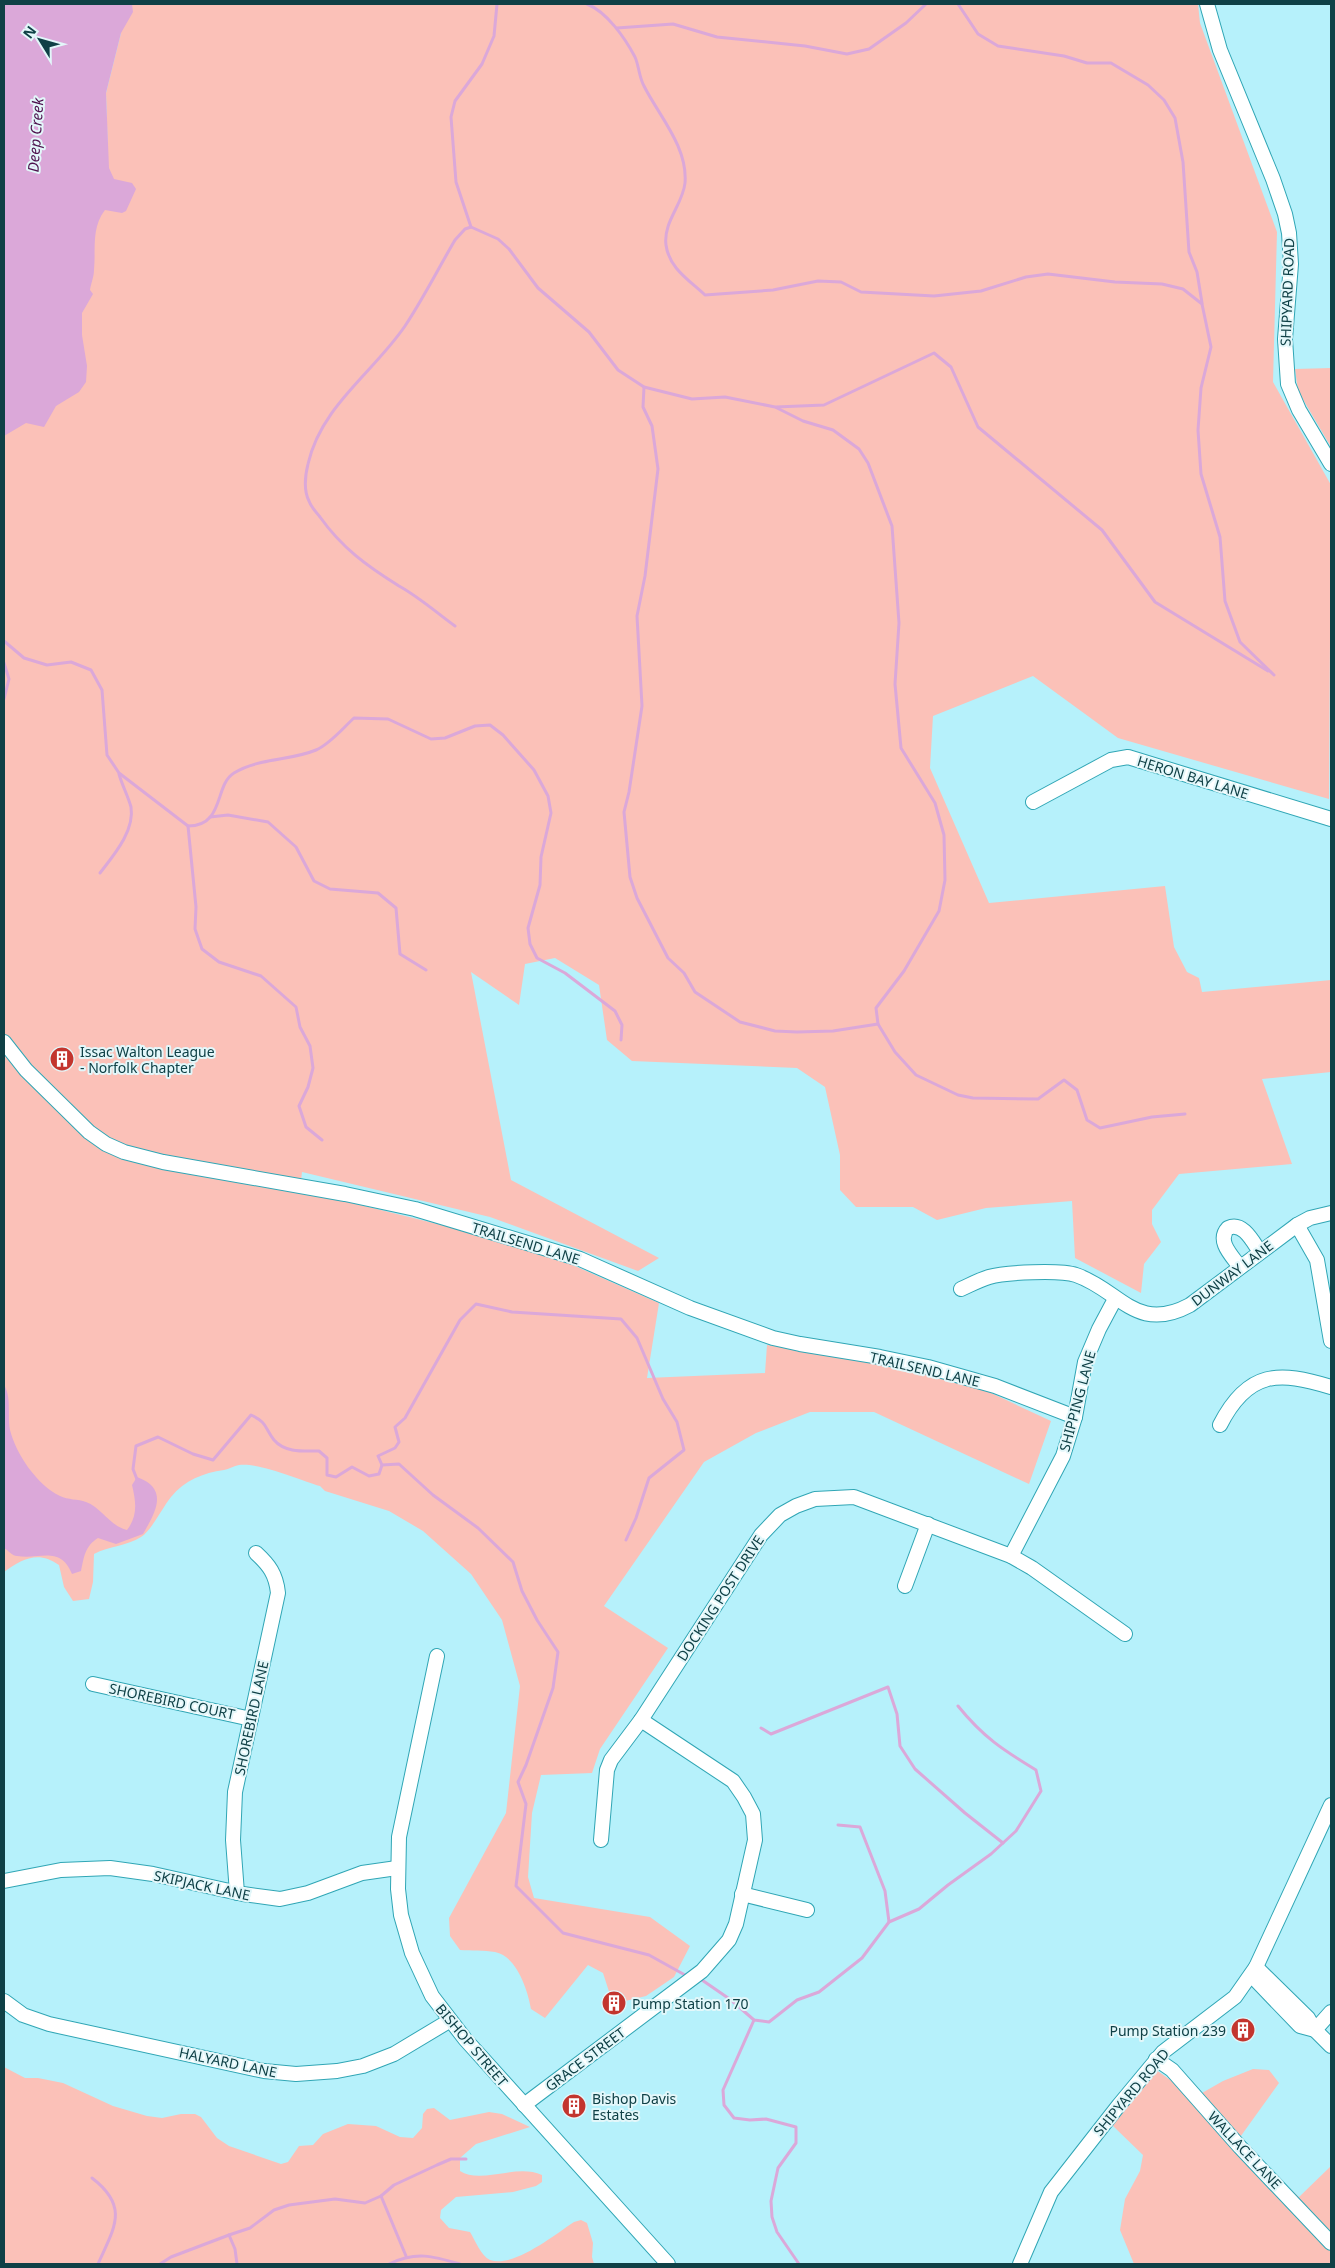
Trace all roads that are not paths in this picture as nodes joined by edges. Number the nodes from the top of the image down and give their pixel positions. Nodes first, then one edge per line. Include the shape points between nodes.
1 (1208, 4) edge
2 (1331, 464) edge
3 (1033, 802) dead end
4 (1331, 819) edge
5 (4, 1042) edge
6 (1331, 1213) edge
7 (1297, 1225) junction
8 (1260, 1252) junction
9 (1240, 1267) junction
10 (961, 1289) dead end
11 (1115, 1299) junction
12 (1331, 1341) edge
13 (1331, 1387) edge
14 (1075, 1417) junction
15 (1220, 1425) dead end
16 (928, 1524) junction
17 (256, 1553) dead end
18 (1012, 1556) junction
19 (905, 1586) dead end
20 (1125, 1634) dead end
21 (437, 1656) dead end
22 (93, 1684) dead end
23 (251, 1718) junction
24 (641, 1720) junction
25 (1331, 1805) edge
26 (601, 1840) dead end
27 (397, 1868) junction
28 (4, 1881) edge
29 (237, 1893) junction
30 (742, 1894) junction
31 (807, 1910) dead end
32 (1253, 1971) junction
33 (4, 2001) edge
34 (1331, 2012) edge
35 (449, 2021) junction
36 (1315, 2030) junction
37 (1331, 2046) edge
38 (1156, 2059) junction
39 (524, 2105) junction
40 (1331, 2243) edge
41 (668, 2264) edge
42 (1020, 2264) edge

1 - 2 street, SHIPYARD ROAD via 1220,50 1290,233 1285,339 1288,384 1299,410
3 - 4 street, HERON BAY LANE via 1111,760 1128,757
5 - 14 street, TRAILSEND LANE via 26,1070 89,1132 124,1152 415,1210 580,1259 682,1304 773,1338 880,1356 928,1368 995,1386
6 - 7 street, DUNWAY LANE
7 - 8 street, DUNWAY LANE
7 - 12 street via 1317,1260
8 - 9 street, DUNWAY LANE
8 - 9 street via 1242,1229 1237,1226 1228,1228 1223,1242
9 - 11 street, DUNWAY LANE via 1179,1312 1149,1314
10 - 11 street, DUNWAY LANE via 999,1275 1067,1273 1088,1281
11 - 14 street, SHIPPING LANE via 1085,1362
13 - 15 street via 1302,1378 1270,1378 1235,1399
14 - 18 street, SHIPPING LANE via 1063,1456
16 - 18 street, DOCKING POST DRIVE
16 - 19 street
16 - 24 street, DOCKING POST DRIVE via 854,1497 816,1499 780,1515 761,1535
17 - 23 street, SHOREBIRD LANE via 272,1570 278,1593
18 - 20 street, DOCKING POST DRIVE
21 - 27 street, BISHOP STREET via 402,1816
22 - 23 street, SHOREBIRD COURT
23 - 29 street, SHOREBIRD LANE via 234,1806 232,1840
24 - 26 street, DOCKING POST DRIVE via 607,1770
24 - 30 street, GRACE STREET via 733,1781 744,1797 753,1814 755,1840
25 - 32 street, SHIPYARD ROAD
27 - 29 street, SKIPJACK LANE via 362,1873 295,1897 270,1899
27 - 35 street, BISHOP STREET via 401,1915 412,1953 432,1996
28 - 29 street, SKIPJACK LANE via 60,1870 110,1868
30 - 31 street
30 - 39 street, GRACE STREET via 729,1940 702,1971
32 - 36 street via 1300,2026
32 - 38 street, SHIPYARD ROAD via 1235,1997
33 - 35 street, HALYARD LANE via 23,2015 50,2024 287,2074 337,2072 364,2066 394,2054
34 - 36 street
35 - 39 street, BISHOP STREET
36 - 37 street
38 - 40 street, WALLACE LANE via 1172,2070
38 - 42 street, SHIPYARD ROAD via 1051,2192
39 - 41 street, BISHOP STREET

